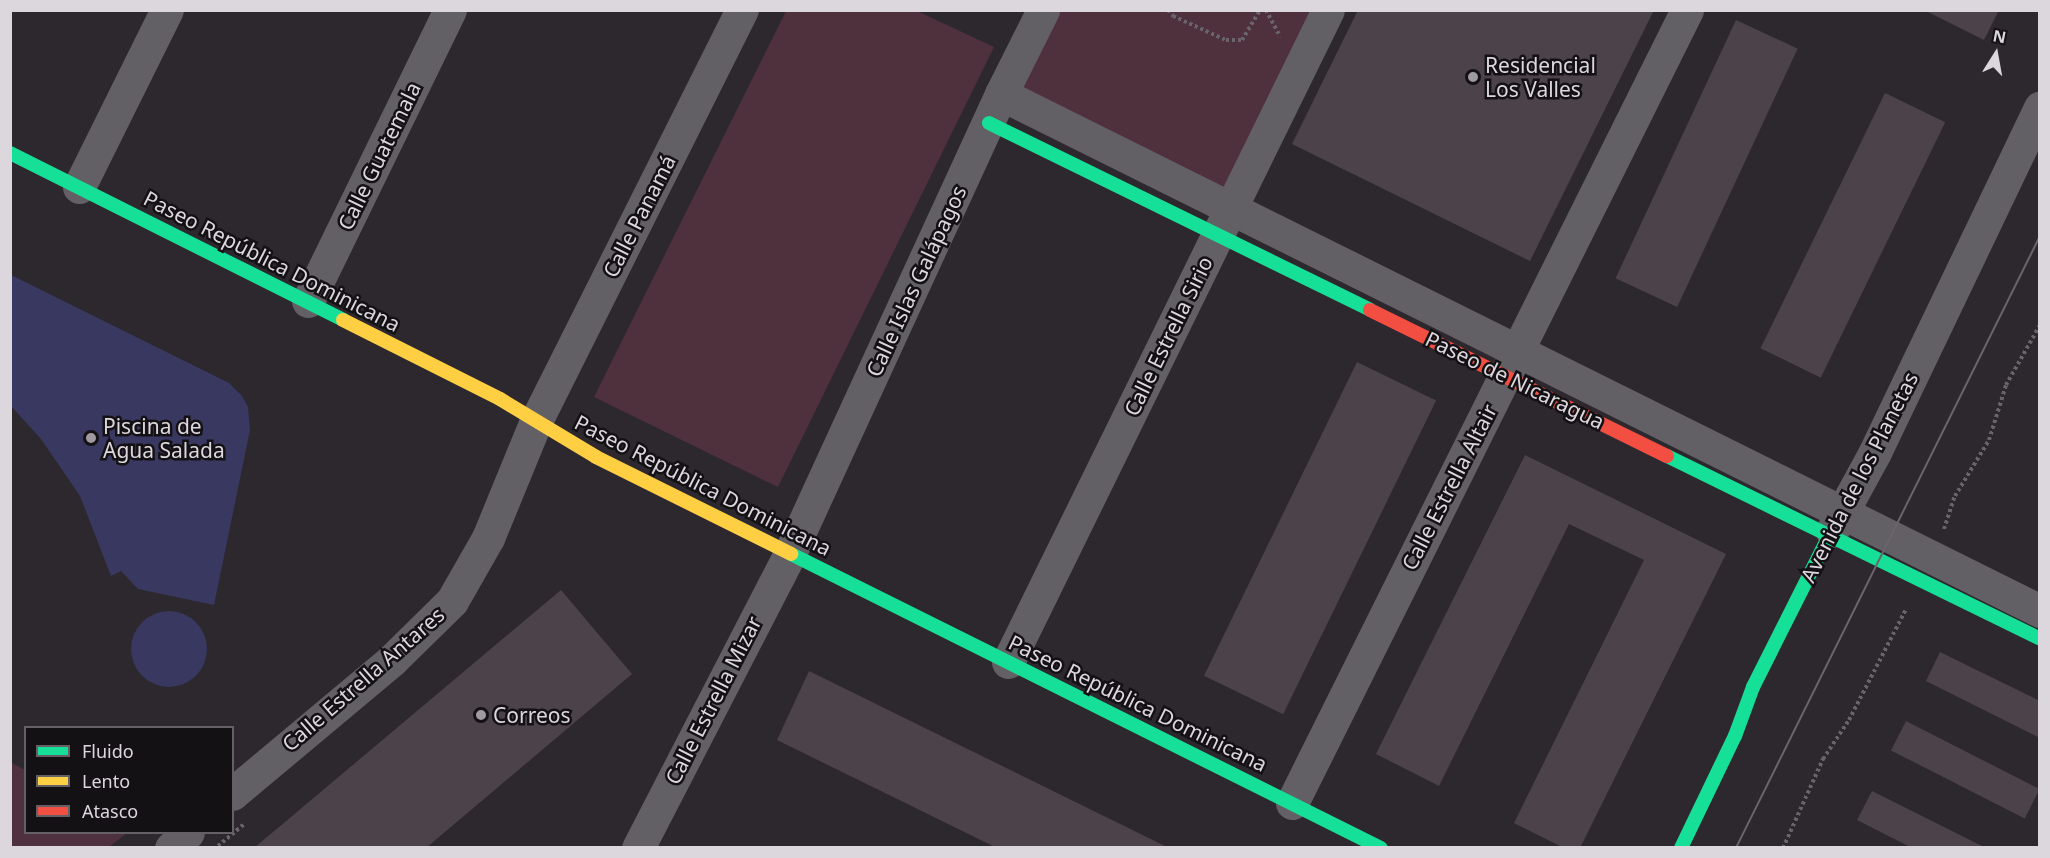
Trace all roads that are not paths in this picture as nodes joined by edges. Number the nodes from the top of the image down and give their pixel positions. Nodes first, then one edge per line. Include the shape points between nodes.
1 (167, 10) edge
2 (450, 10) edge
3 (742, 10) edge
4 (1043, 10) edge
5 (1328, 10) edge
6 (1687, 10) edge
7 (2040, 107) edge
8 (995, 108) junction
9 (10, 153) edge
10 (79, 187) junction
11 (1225, 220) junction
12 (308, 301) junction
13 (1511, 363) junction
14 (536, 421) junction
15 (1836, 525) junction
16 (790, 553) junction
17 (1928, 570) junction
18 (2040, 611) edge
19 (2040, 639) edge
20 (1008, 662) junction
21 (234, 792) edge
22 (1292, 803) junction
23 (186, 834) edge
24 (171, 848) edge
25 (638, 848) edge
26 (1381, 848) edge
27 (1681, 848) edge

1 - 10 street
2 - 12 street, Calle Guatemala
3 - 14 street, Calle Panamá
4 - 8 street, Calle Islas Galápagos
5 - 11 street, Calle Estrella Sirio
6 - 13 street, Calle Estrella Altair
7 - 15 street, Avenida de los Planetas
8 - 11 street, Paseo de Nicaragua
8 - 16 street, Calle Islas Galápagos
9 - 10 street, Paseo República Dominicana
10 - 12 street, Paseo República Dominicana
11 - 13 street, Paseo de Nicaragua
11 - 20 street, Calle Estrella Sirio
12 - 14 street, Paseo República Dominicana
13 - 15 street, Paseo de Nicaragua
13 - 22 street, Calle Estrella Altair
14 - 16 street, Paseo República Dominicana via 596,457
14 - 21 street, Calle Estrella Antares via 488,538 452,602 392,660
15 - 17 street, Paseo de Nicaragua
15 - 27 street, Avenida de los Planetas via 1752,687 1735,736
16 - 20 street, Paseo República Dominicana
16 - 25 street, Calle Estrella Mizar
17 - 18 street, Paseo de Nicaragua
17 - 19 street, Paseo de Nicaragua
20 - 22 street, Paseo República Dominicana
22 - 26 street, Paseo República Dominicana
23 - 24 street

